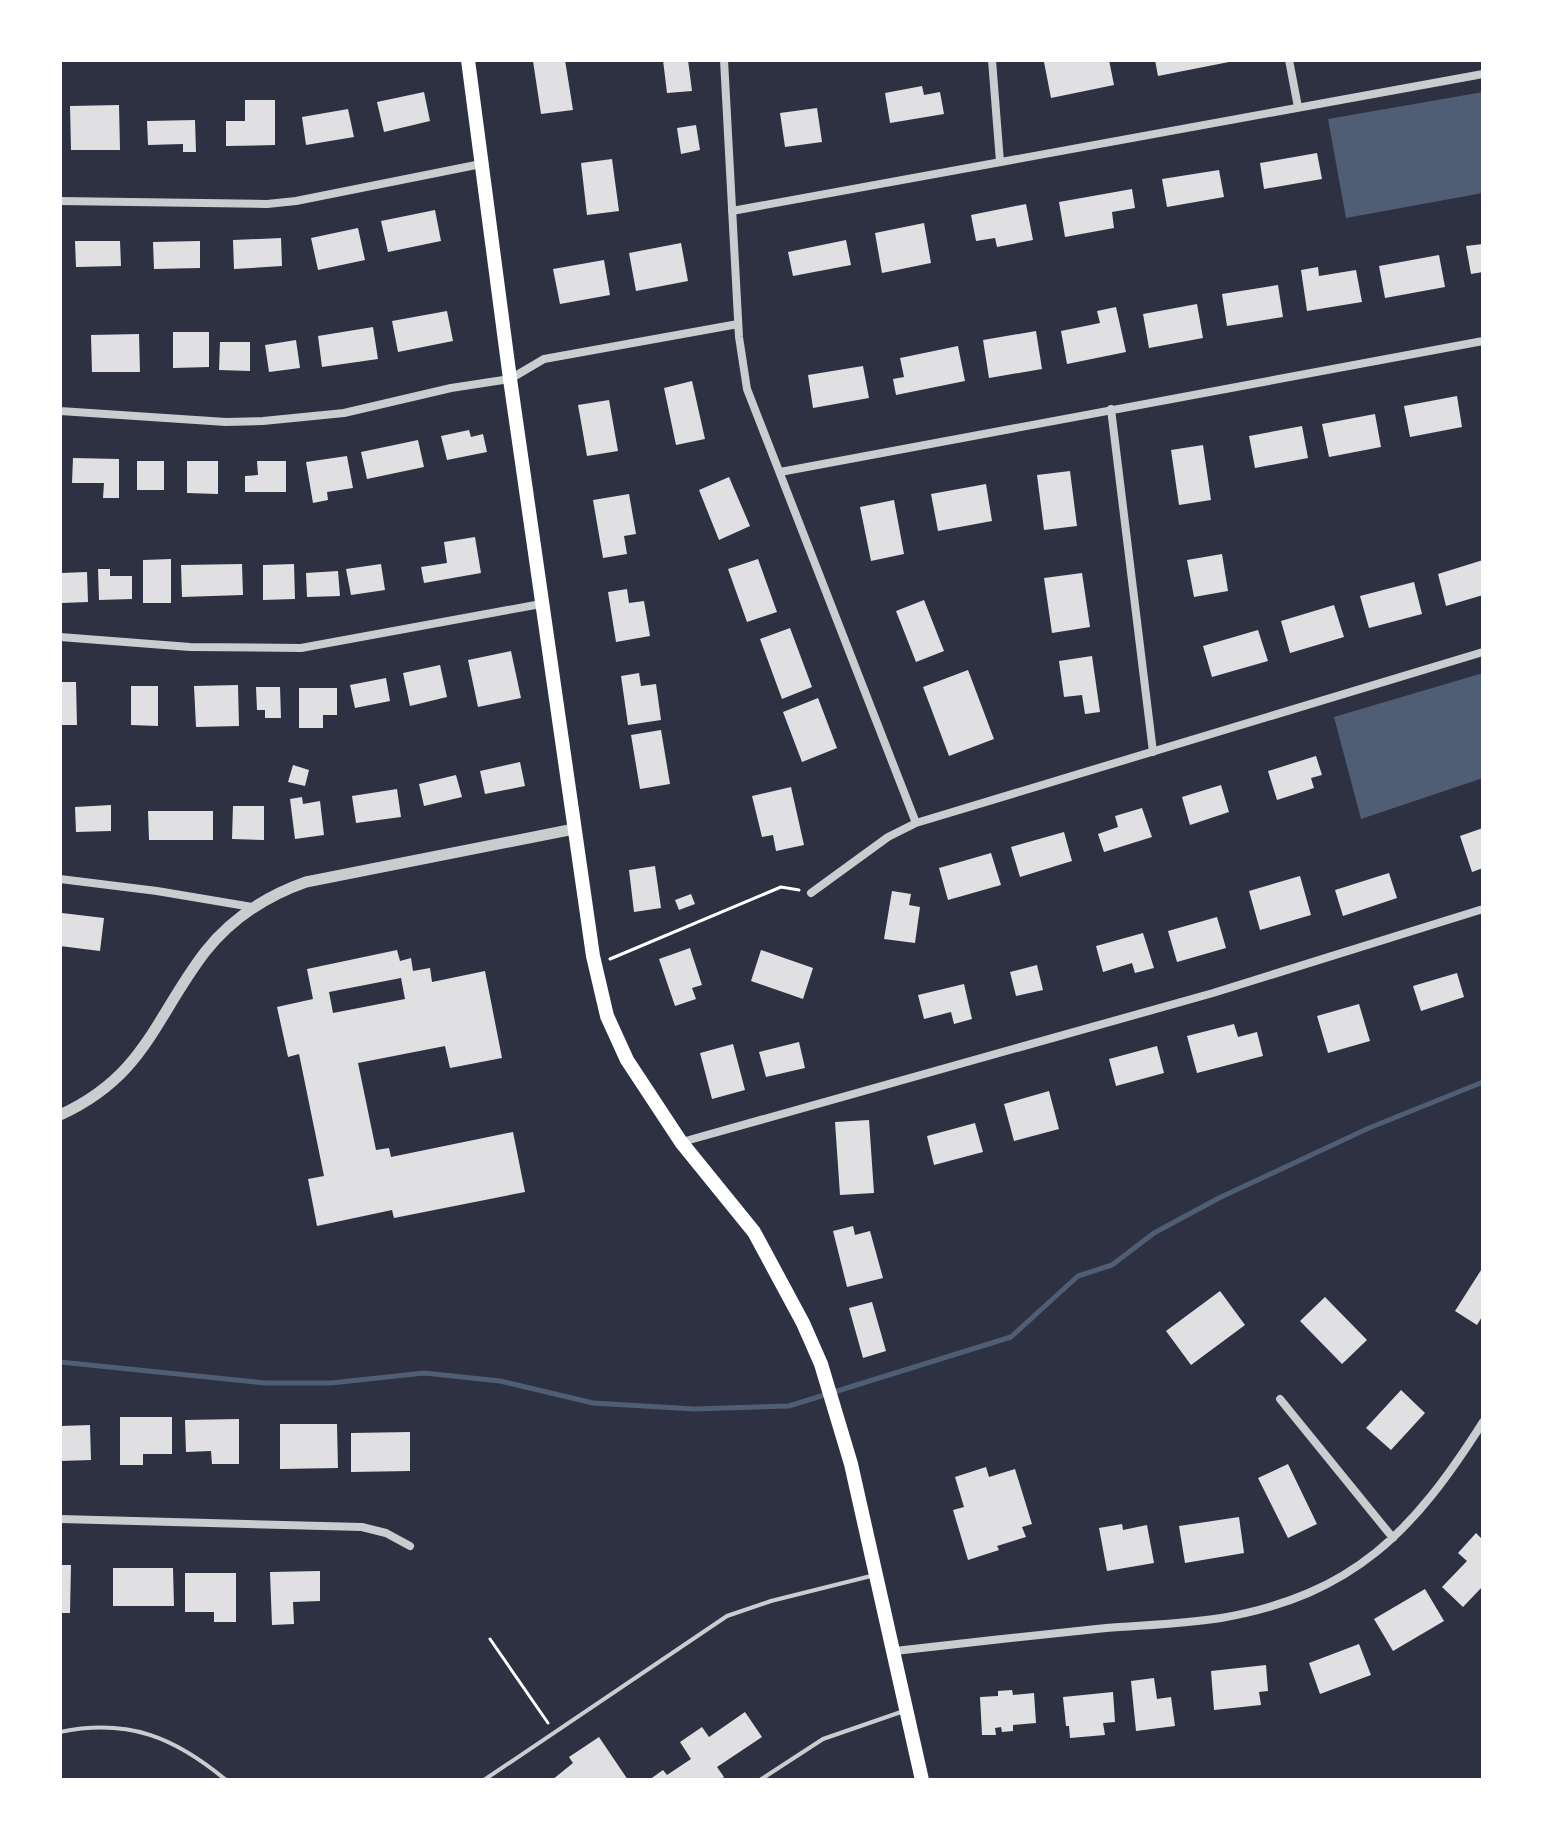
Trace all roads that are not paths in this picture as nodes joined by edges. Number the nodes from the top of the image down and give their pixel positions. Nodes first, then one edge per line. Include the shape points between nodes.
1 (468, 60) edge
2 (724, 60) edge
3 (992, 60) edge
4 (1289, 60) edge
5 (1483, 74) edge
6 (1298, 107) junction
7 (1000, 162) junction
8 (481, 164) junction
9 (60, 201) edge
10 (732, 211) junction
11 (738, 324) junction
12 (1483, 341) edge
13 (510, 379) junction
14 (1111, 409) junction
15 (60, 411) edge
16 (780, 472) junction
17 (541, 604) junction
18 (60, 637) edge
19 (1483, 652) edge
20 (1153, 752) junction
21 (916, 823) junction
22 (574, 829) junction
23 (60, 879) edge
24 (811, 893) road end
25 (252, 907) junction
26 (1483, 909) edge
27 (60, 1115) edge
28 (681, 1142) junction
29 (1280, 1399) dead end
30 (1483, 1422) edge
31 (60, 1519) edge
32 (1393, 1538) junction
33 (410, 1546) dead end
34 (877, 1575) junction
35 (895, 1651) junction
36 (907, 1710) junction
37 (60, 1732) edge
38 (226, 1780) edge
39 (484, 1780) edge
40 (760, 1780) edge
41 (922, 1780) edge

1 - 8 main road
2 - 10 street
3 - 7 street
4 - 6 street
5 - 6 street
6 - 7 street
7 - 10 street
8 - 9 street via 267,204
8 - 13 main road
10 - 11 street
11 - 13 street via 544,359
11 - 16 street via 747,389
12 - 14 street
13 - 15 street via 344,413 263,421
13 - 17 main road
14 - 16 street
14 - 20 street
16 - 21 street
17 - 18 street via 301,648 190,647
17 - 22 main road
19 - 20 street
20 - 21 street
21 - 24 street
22 - 25 street via 306,882
22 - 28 main road via 605,1008 658,1111
23 - 25 street
25 - 27 street via 207,950 122,1074 100,1094
26 - 28 street via 1198,998
28 - 34 main road via 754,1232 803,1323 832,1398
29 - 32 street
30 - 32 street via 1437,1492
31 - 33 street via 362,1527
32 - 35 street via 1326,1585 1256,1611
34 - 35 main road
34 - 39 lane via 727,1616
35 - 36 main road
36 - 40 lane via 823,1739
36 - 41 main road
37 - 38 lane via 90,1726 164,1739

